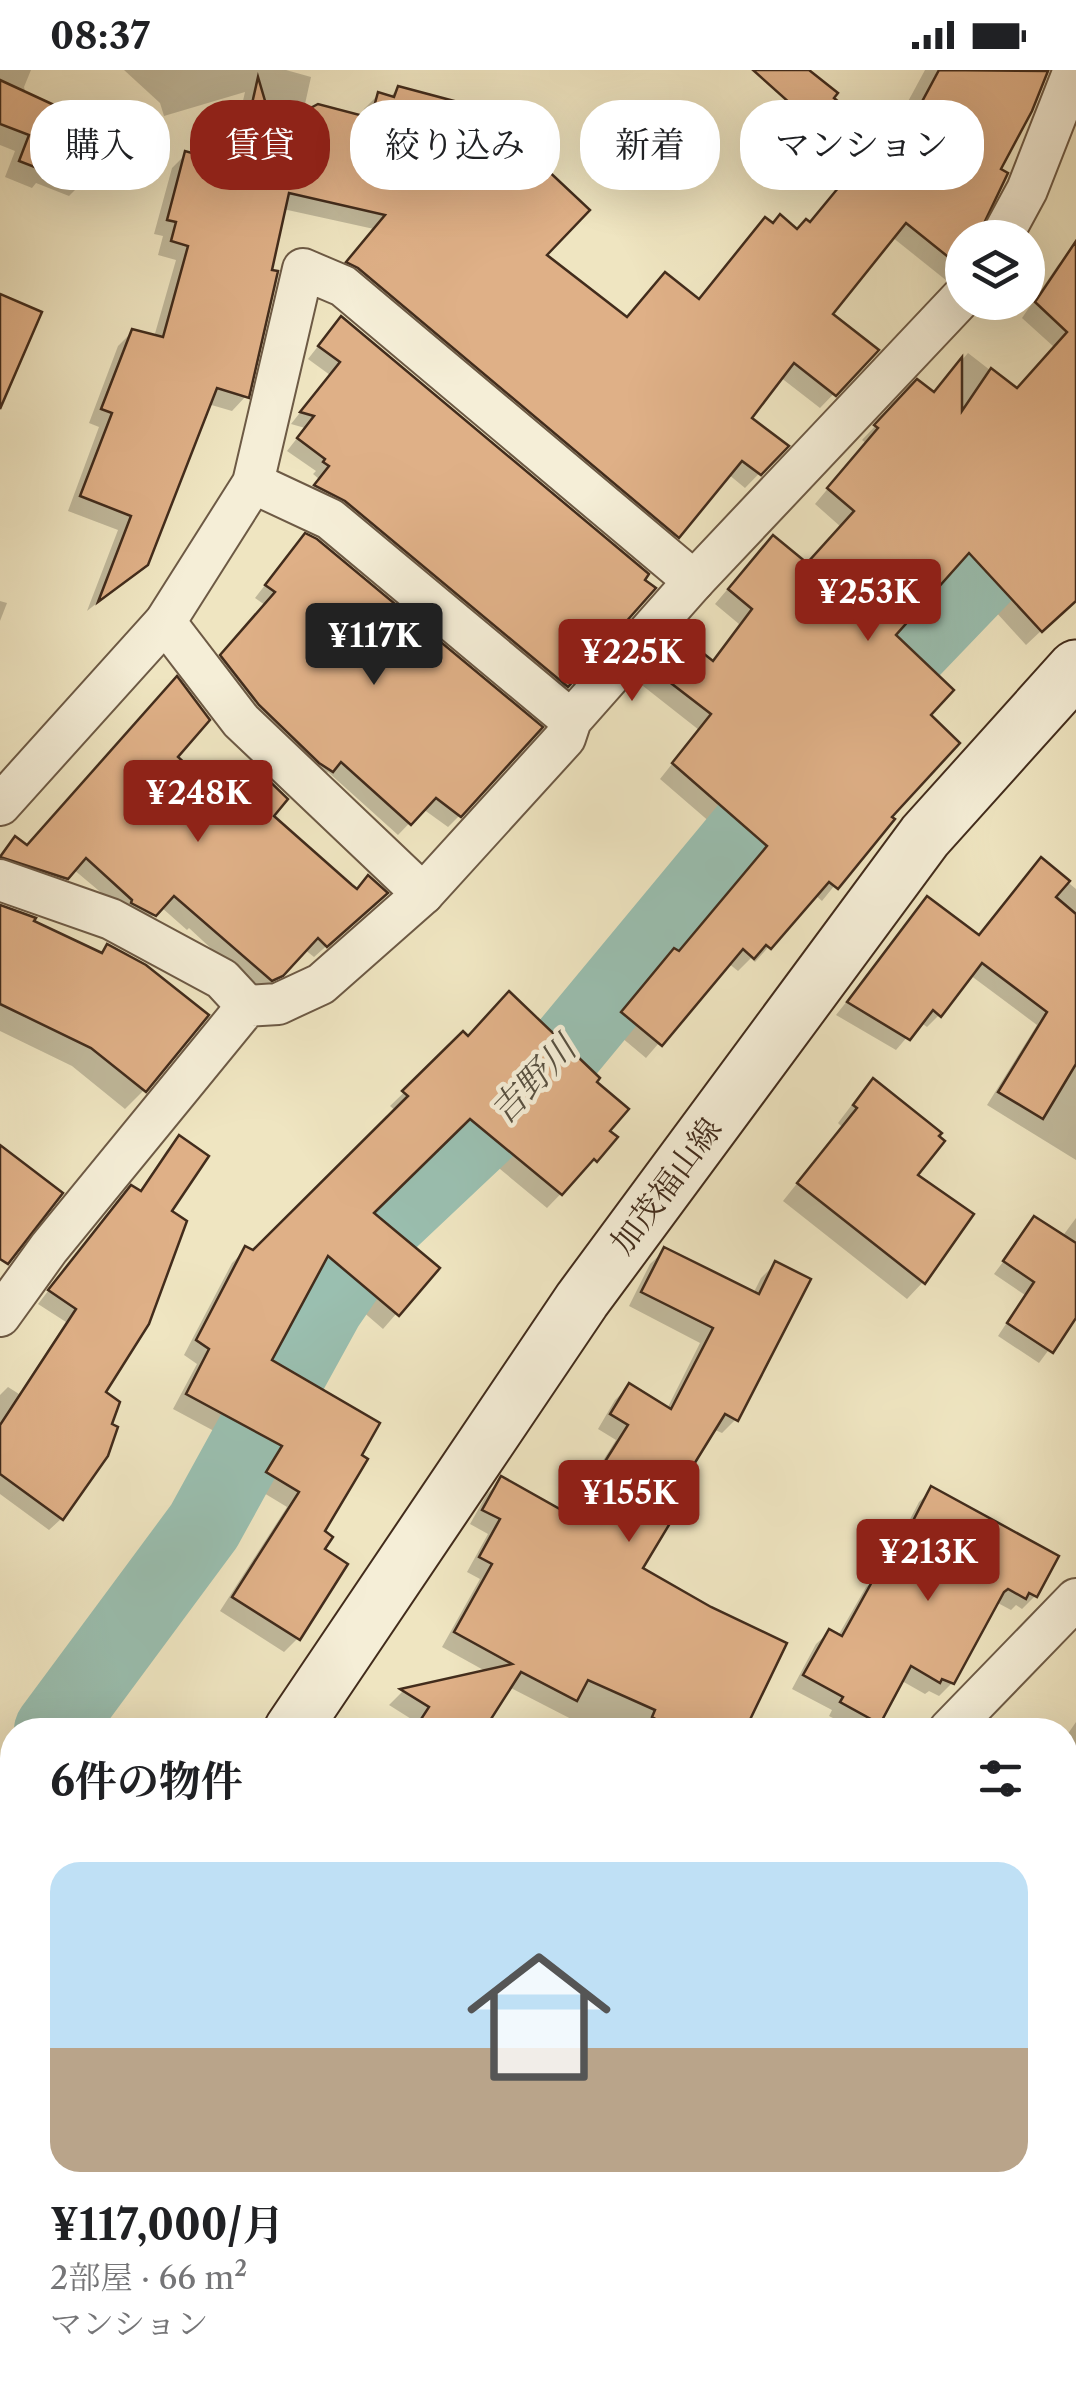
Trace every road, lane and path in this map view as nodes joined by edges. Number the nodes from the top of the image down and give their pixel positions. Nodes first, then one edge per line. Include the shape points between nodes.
1 (1074, 70) edge
2 (1011, 220) edge
3 (945, 315) edge
4 (253, 483) junction
5 (694, 581) junction
6 (165, 622) junction
7 (1076, 668) edge
8 (571, 720) junction
9 (0, 805) edge
10 (0, 880) edge
11 (423, 894) junction
12 (247, 1006) junction
13 (0, 1316) edge
14 (1076, 1599) edge
15 (300, 1718) edge
16 (961, 1718) edge

1 - 2 street
3 - 5 street
4 - 5 street via 303,269 343,286
4 - 6 street
4 - 8 street via 330,519
5 - 8 street
6 - 9 street
6 - 11 street via 241,721
7 - 15 main road, 加茂福山線 via 925,836 594,1284
8 - 11 street via 565,738
10 - 12 street via 111,919 222,979
11 - 12 street via 321,984 278,1004
12 - 13 street
14 - 16 street

